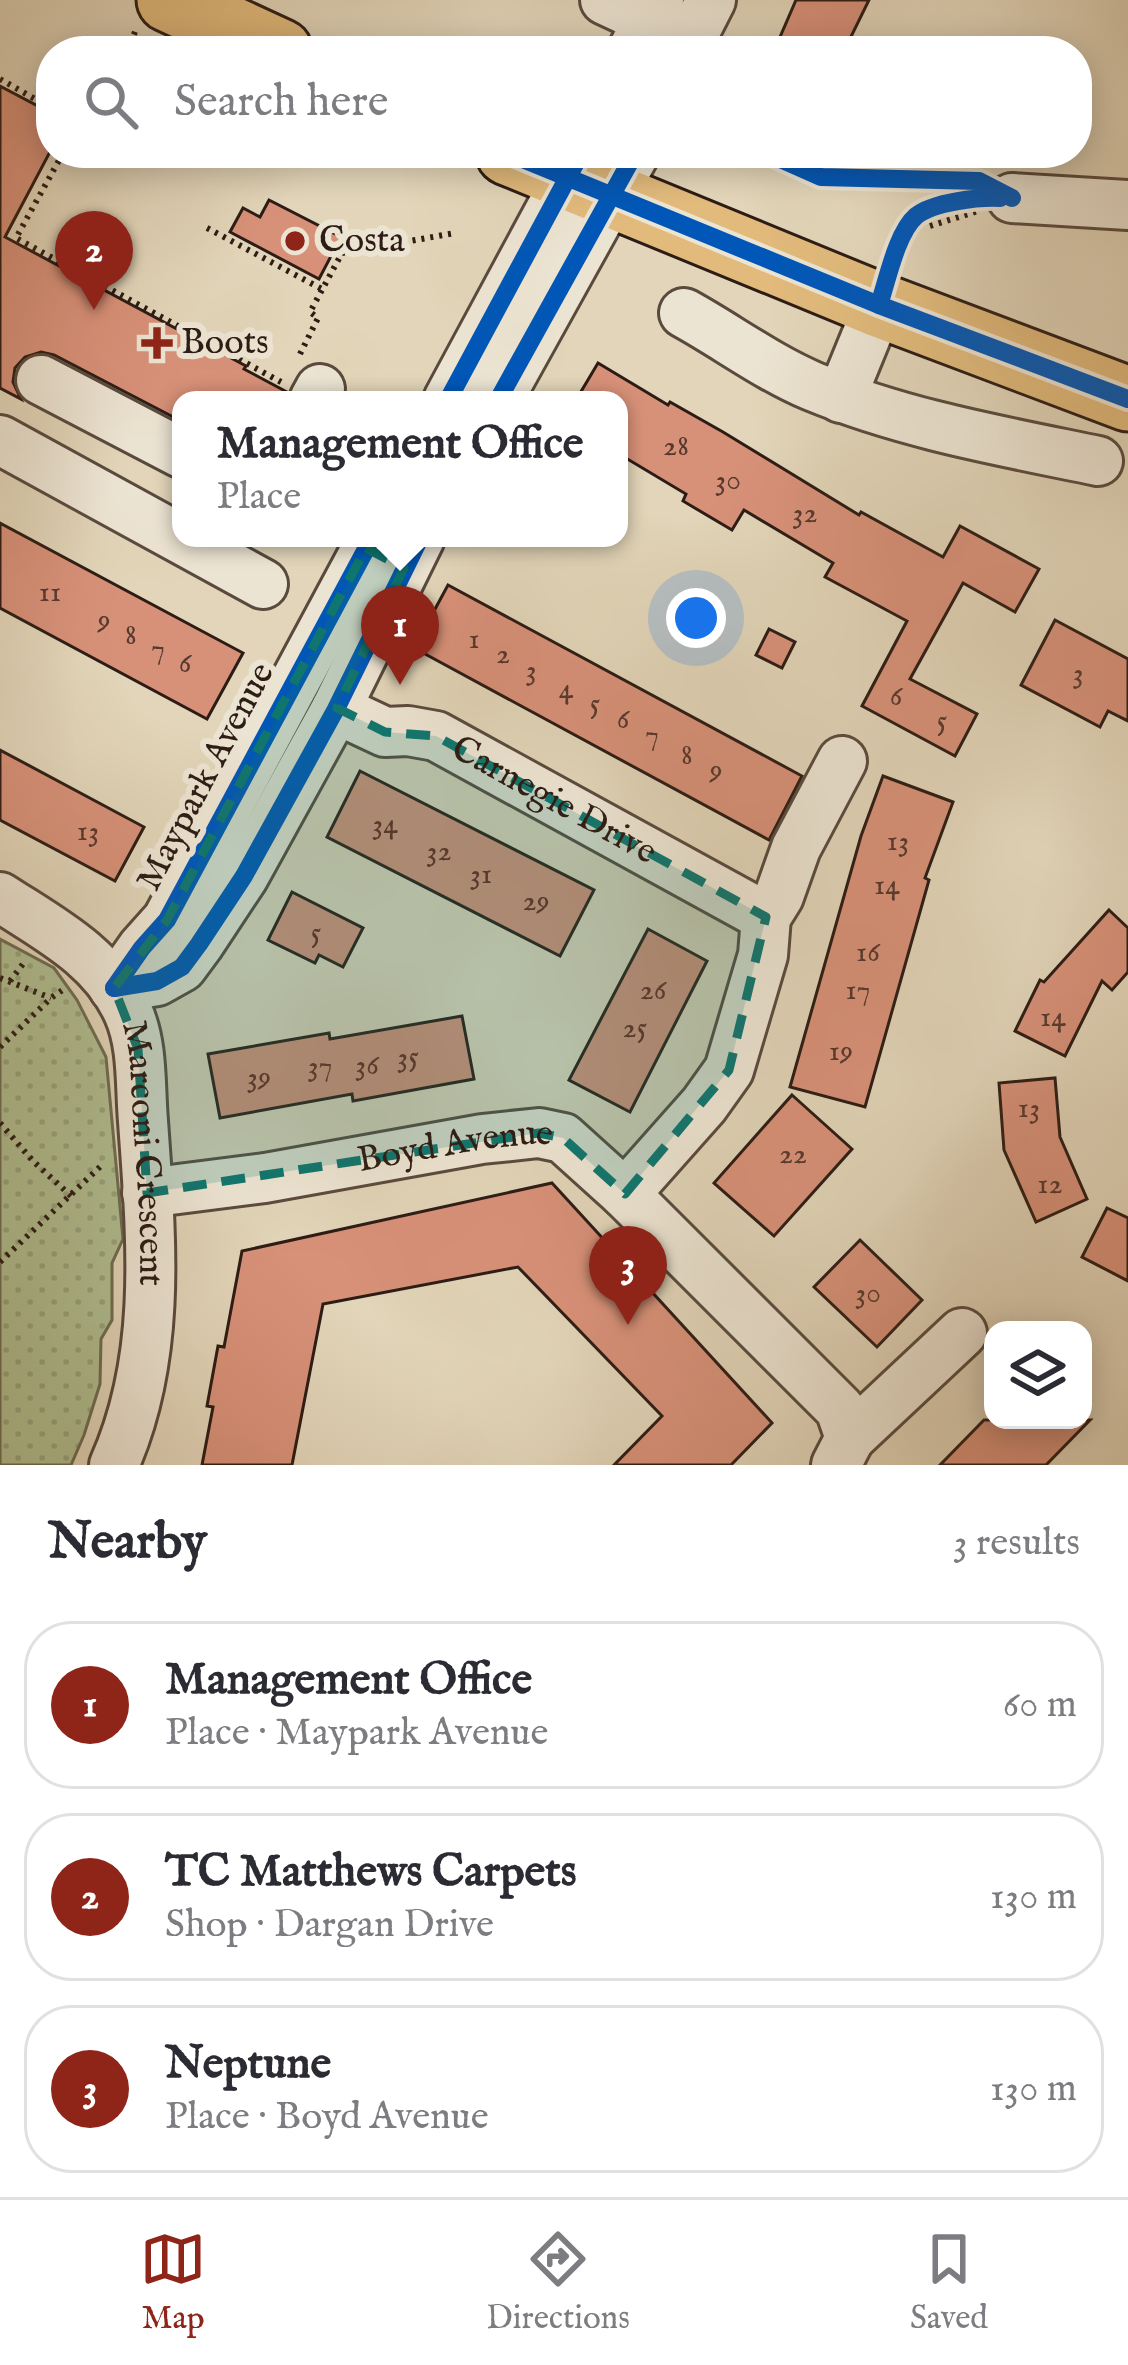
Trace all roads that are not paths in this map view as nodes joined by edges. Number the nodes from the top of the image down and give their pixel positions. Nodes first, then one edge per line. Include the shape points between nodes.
1 (169, 0) edge
2 (605, 0) edge
3 (711, 0) edge
4 (646, 24) edge
5 (247, 36) edge
6 (693, 36) edge
7 (600, 170) edge
8 (1012, 198) dead end
9 (1128, 205) edge
10 (879, 305) junction
11 (684, 313) dead end
12 (41, 380) dead end
13 (454, 391) edge
14 (502, 391) edge
15 (841, 398) junction
16 (1128, 399) edge
17 (0, 440) edge
18 (172, 448) edge
19 (1098, 460) dead end
20 (172, 534) edge
21 (195, 547) edge
22 (381, 547) edge
23 (382, 547) edge
24 (263, 584) dead end
25 (336, 710) junction
26 (842, 761) dead end
27 (0, 897) edge
28 (766, 917) junction
29 (91, 987) junction
30 (147, 1193) junction
31 (626, 1194) junction
32 (962, 1333) dead end
33 (843, 1451) edge
34 (114, 1465) edge

1 - 5 main road
2 - 4 street
3 - 6 street
7 - 10 main road
7 - 13 street
7 - 14 street
8 - 9 street
10 - 15 street
10 - 16 main road
11 - 15 street
12 - 18 street
15 - 19 street via 962,434
17 - 20 street
21 - 24 street
22 - 29 street, Maypark Avenue via 167,920
23 - 25 street, Maypark Avenue
25 - 28 street, Carnegie Drive via 385,732 436,736
25 - 29 street, Maypark Avenue via 244,876 182,967 158,981
26 - 28 street
27 - 29 street, Marconi Crescent via 82,951
28 - 31 street via 764,955 729,1070
29 - 30 street, Marconi Crescent via 128,1010
30 - 31 street, Boyd Avenue via 539,1133 563,1138
30 - 34 street, Marconi Crescent via 148,1333
31 - 33 street, Boyd Avenue via 840,1409
32 - 33 street, Boyd Avenue

